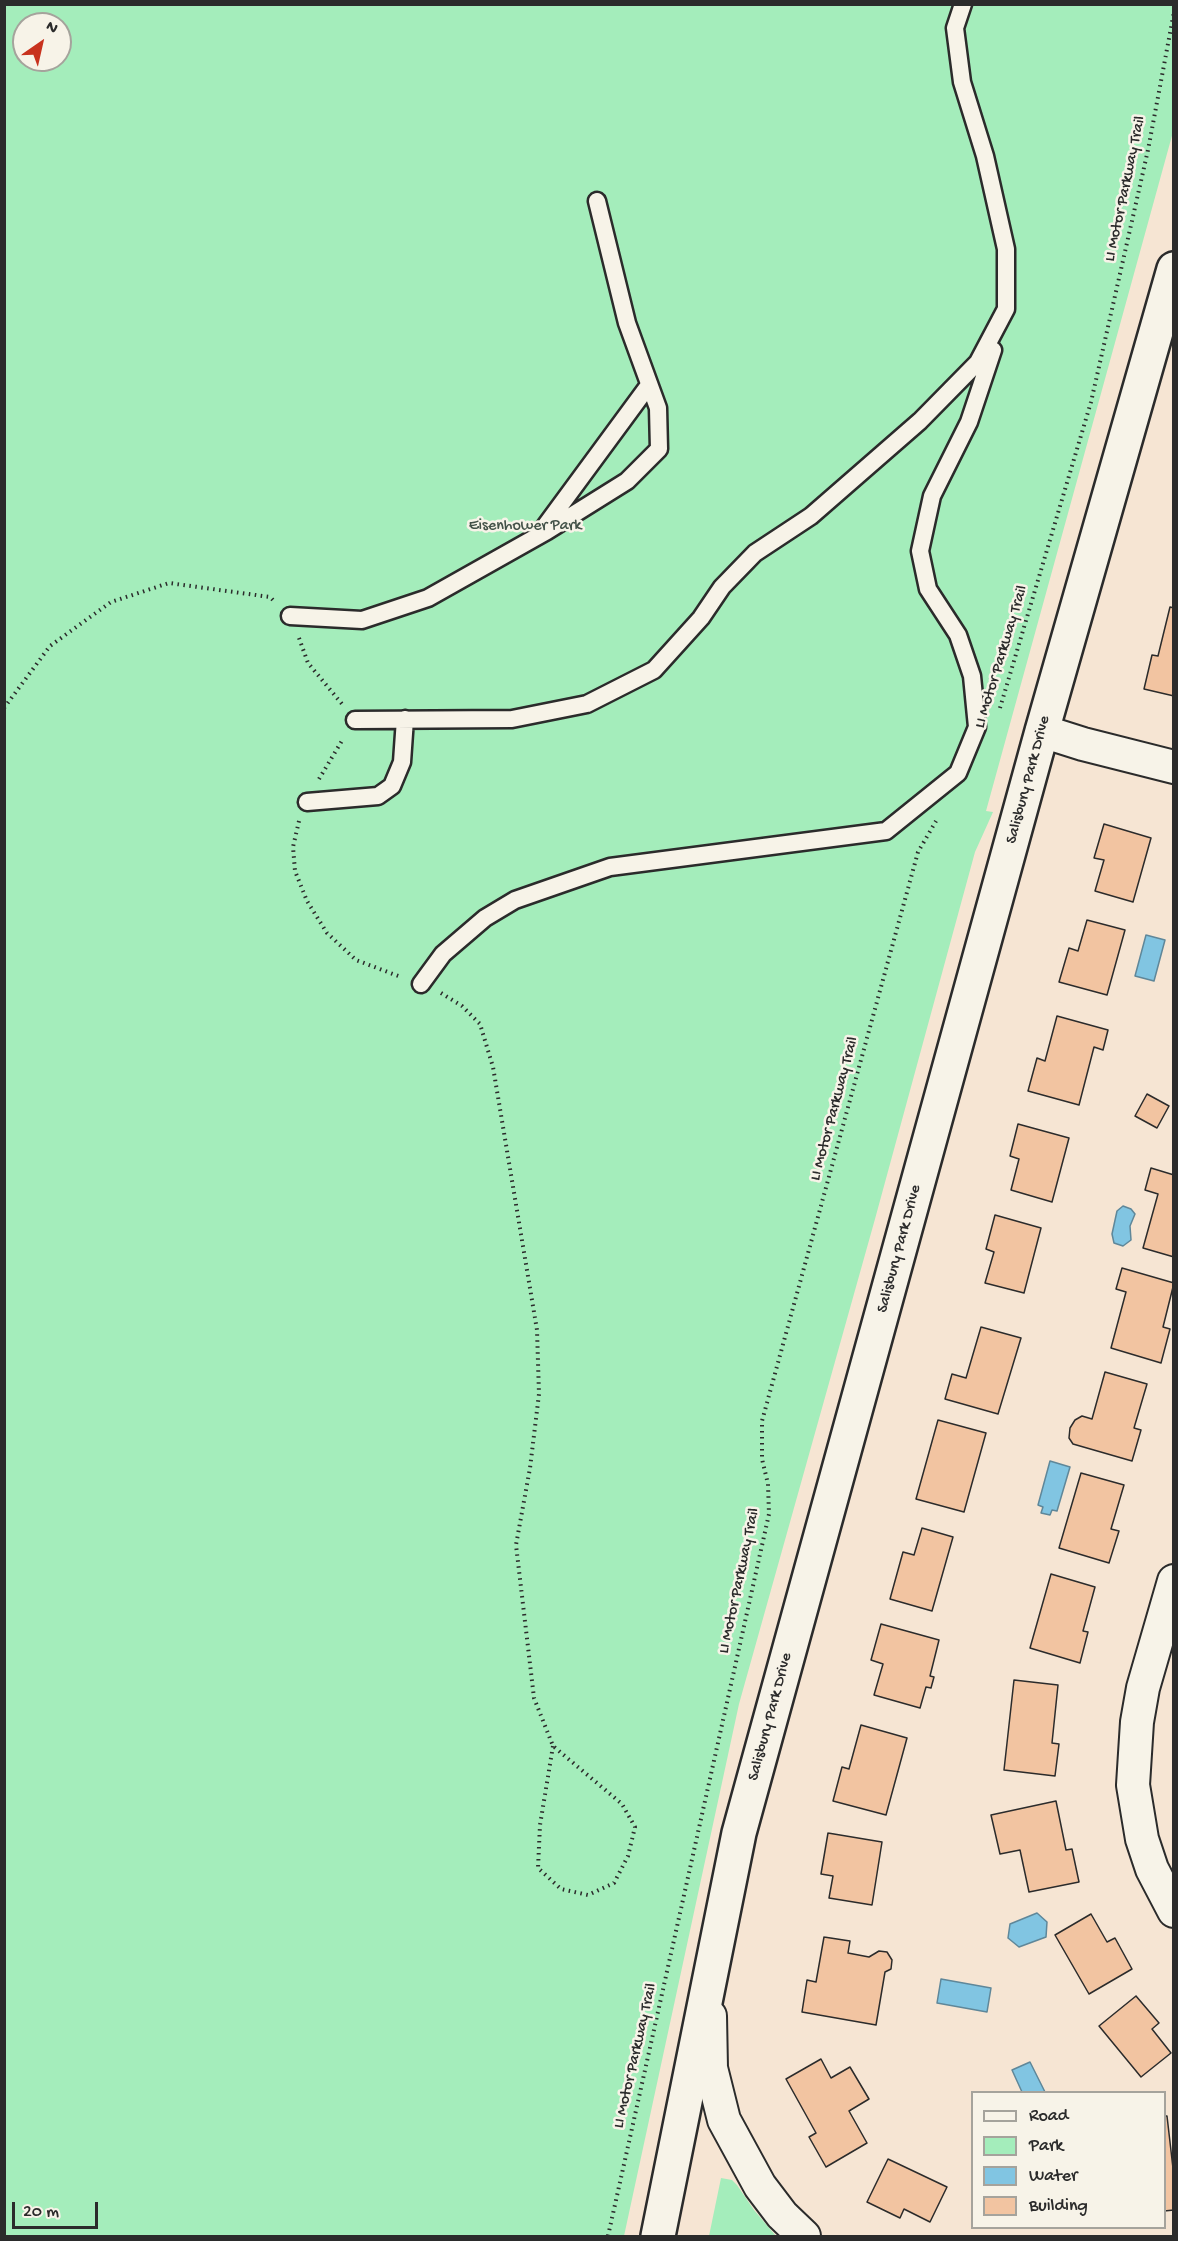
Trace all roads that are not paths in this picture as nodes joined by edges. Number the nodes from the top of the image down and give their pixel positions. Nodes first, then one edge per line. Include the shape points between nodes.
1 (963, 4) edge
2 (597, 201) dead end
3 (1173, 269) edge
4 (1006, 309) junction
5 (649, 385) junction
6 (537, 536) junction
7 (290, 616) road end
8 (405, 719) junction
9 (355, 720) road end
10 (1042, 731) junction
11 (1173, 767) edge
12 (307, 802) road end
13 (421, 984) road end
14 (1173, 1581) edge
15 (1173, 1911) edge
16 (709, 1980) junction
17 (658, 2236) edge
18 (804, 2236) edge

1 - 4 lane via 955,28 962,82 985,156 1006,249
2 - 5 lane via 627,323
3 - 10 main road, Salisbury Park Drive
4 - 8 lane via 978,362 920,421 811,516 755,553 654,670 587,704 512,720
4 - 13 lane via 969,422 932,496 920,551 928,589 958,635 972,676 977,727 958,773 886,831 610,867 515,900 485,918 443,954
5 - 6 lane
5 - 6 lane via 658,408 659,449 627,481
6 - 7 lane via 428,598 362,620
8 - 9 lane
8 - 12 lane via 402,762 392,786 378,796
10 - 11 street
10 - 16 main road, Salisbury Park Drive via 739,1833
14 - 15 street via 1143,1688 1133,1785 1152,1869
16 - 17 main road, Salisbury Park Drive
16 - 18 street via 711,2068 724,2120 760,2186

